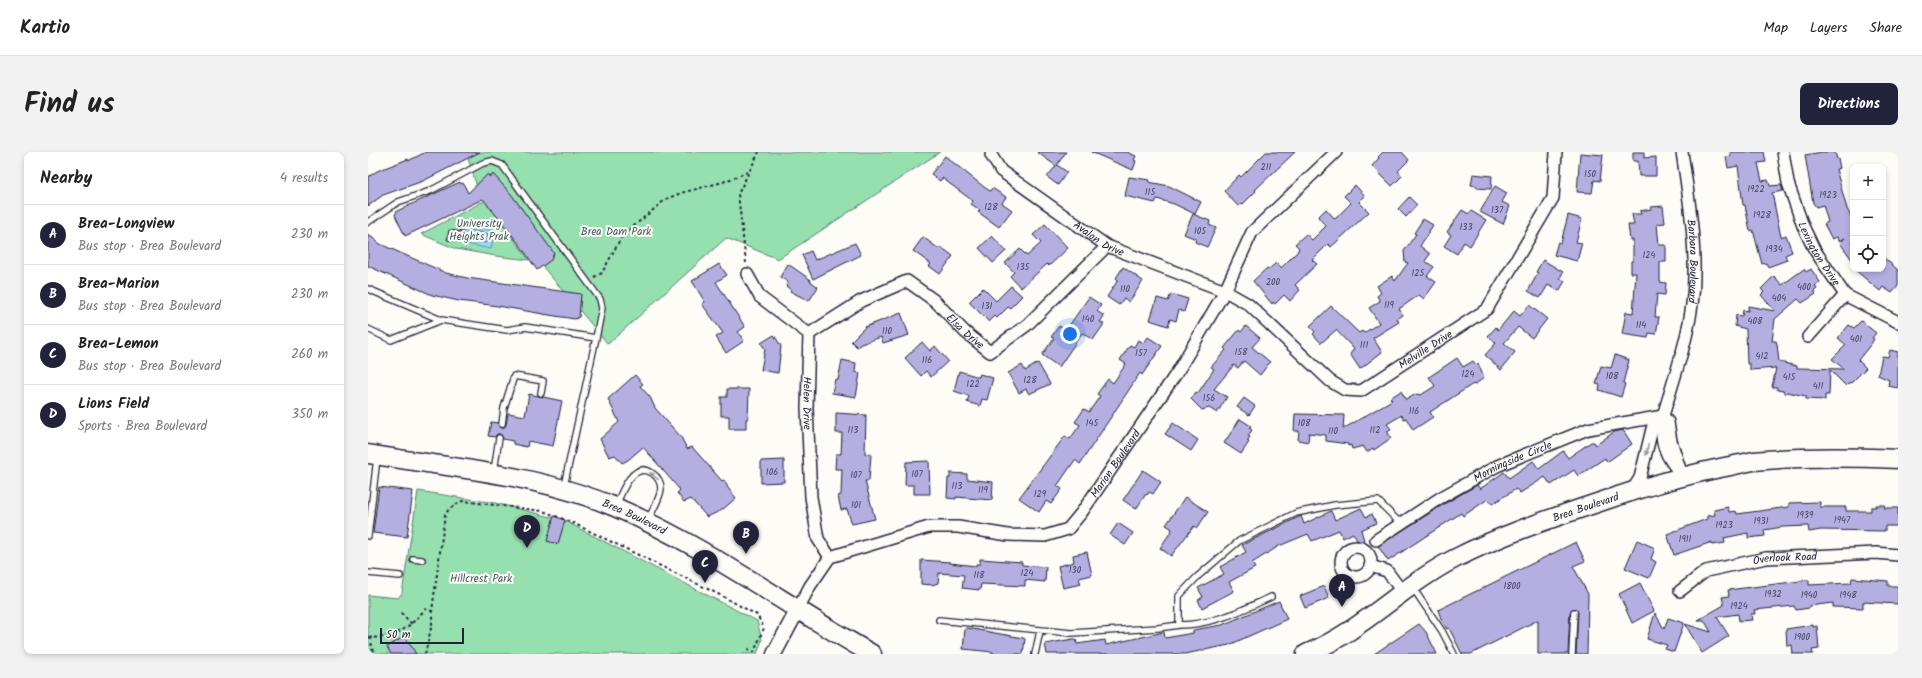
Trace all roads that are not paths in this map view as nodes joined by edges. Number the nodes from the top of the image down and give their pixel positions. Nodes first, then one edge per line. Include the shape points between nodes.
1 (1336, 152) edge
2 (1556, 152) edge
3 (1682, 152) edge
4 (1783, 152) edge
5 (991, 155) dead end
6 (368, 222) edge
7 (1107, 246) junction
8 (747, 274) road end
9 (368, 288) edge
10 (1225, 291) junction
11 (1845, 295) junction
12 (442, 320) junction
13 (1898, 322) edge
14 (368, 329) edge
15 (809, 334) junction
16 (1808, 337) dead end
17 (596, 338) junction
18 (541, 393) dead end
19 (1663, 416) junction
20 (502, 424) dead end
21 (499, 438) dead end
22 (373, 455) edge
23 (1898, 459) edge
24 (494, 474) junction
25 (1683, 476) junction
26 (563, 489) junction
27 (1631, 492) junction
28 (370, 500) edge
29 (615, 507) junction
30 (647, 522) junction
31 (1401, 524) junction
32 (368, 536) edge
33 (1376, 540) dead end
34 (1898, 555) edge
35 (830, 557) junction
36 (413, 559) dead end
37 (422, 560) dead end
38 (1370, 566) dead end
39 (368, 573) edge
40 (400, 576) dead end
41 (1408, 590) junction
42 (1680, 591) dead end
43 (1271, 597) dead end
44 (798, 609) junction
45 (1574, 612) dead end
46 (939, 620) dead end
47 (1179, 625) junction
48 (1040, 631) junction
49 (774, 654) edge
50 (872, 654) edge
51 (1035, 654) edge
52 (1306, 654) edge
53 (1454, 654) edge
54 (1572, 654) edge

1 - 10 street, Marion Boulevard via 1252,232
2 - 10 street, Melville Drive via 1552,198 1487,309 1361,391 1345,390 1330,381 1248,304
3 - 19 street, Barbara Boulevard via 1692,226 1694,277 1688,327
4 - 11 street, Lexington Drive via 1788,183 1803,226 1814,249
5 - 7 street, Avalon Drive via 1001,171
6 - 17 lane via 398,202 430,191 483,163 492,161 502,165 600,299
7 - 10 street, Avalon Drive
7 - 15 street, Elsa Drive via 1027,325 990,352 965,332 935,301 907,281 861,301
8 - 15 street via 760,297
9 - 12 lane
10 - 35 street, Marion Boulevard via 1178,370 1082,512 1068,528 1045,536 1008,535 958,527 929,527
11 - 13 street, Lexington Drive
11 - 16 street
12 - 14 lane via 391,340
12 - 17 lane via 507,330 525,327
15 - 35 street, Helen Drive via 807,408 811,497 818,539
17 - 26 lane
18 - 20 lane via 543,381 514,376
19 - 25 street, Barbara Boulevard via 1662,440 1672,464
19 -> 27 street, Barbara Boulevard via 1653,426 1645,464
19 - 31 street, Morningside Circle via 1588,429 1504,463 1440,498
21 - 24 lane
22 - 24 main road, Brea Boulevard
22 - 28 lane
23 - 25 main road, Brea Boulevard via 1835,456 1753,461
24 - 26 main road, Brea Boulevard
25 - 27 main road, Brea Boulevard
26 - 29 main road, Brea Boulevard
27 - 41 main road, Brea Boulevard via 1512,532 1452,560
28 - 32 lane
29 - 30 main road, Brea Boulevard
30 -> 29 lane via 661,490 658,478 650,472 641,471 631,476
30 - 44 main road, Brea Boulevard
31 - 33 street, Morningside Circle
31 - 47 lane via 1378,501 1335,504 1296,513 1239,541 1197,578 1179,596
34 - 42 street, Overlook Road via 1876,553 1766,558 1706,571
35 - 44 street
36 - 37 lane
38 - 41 street via 1387,571
39 - 40 lane
41 - 52 main road, Brea Boulevard via 1333,641
41 - 53 lane via 1442,631
43 - 47 lane via 1225,618
44 - 49 street
44 - 50 main road, Brea Boulevard
45 - 54 lane
46 - 48 lane
47 - 48 lane via 1071,633
48 - 51 lane

